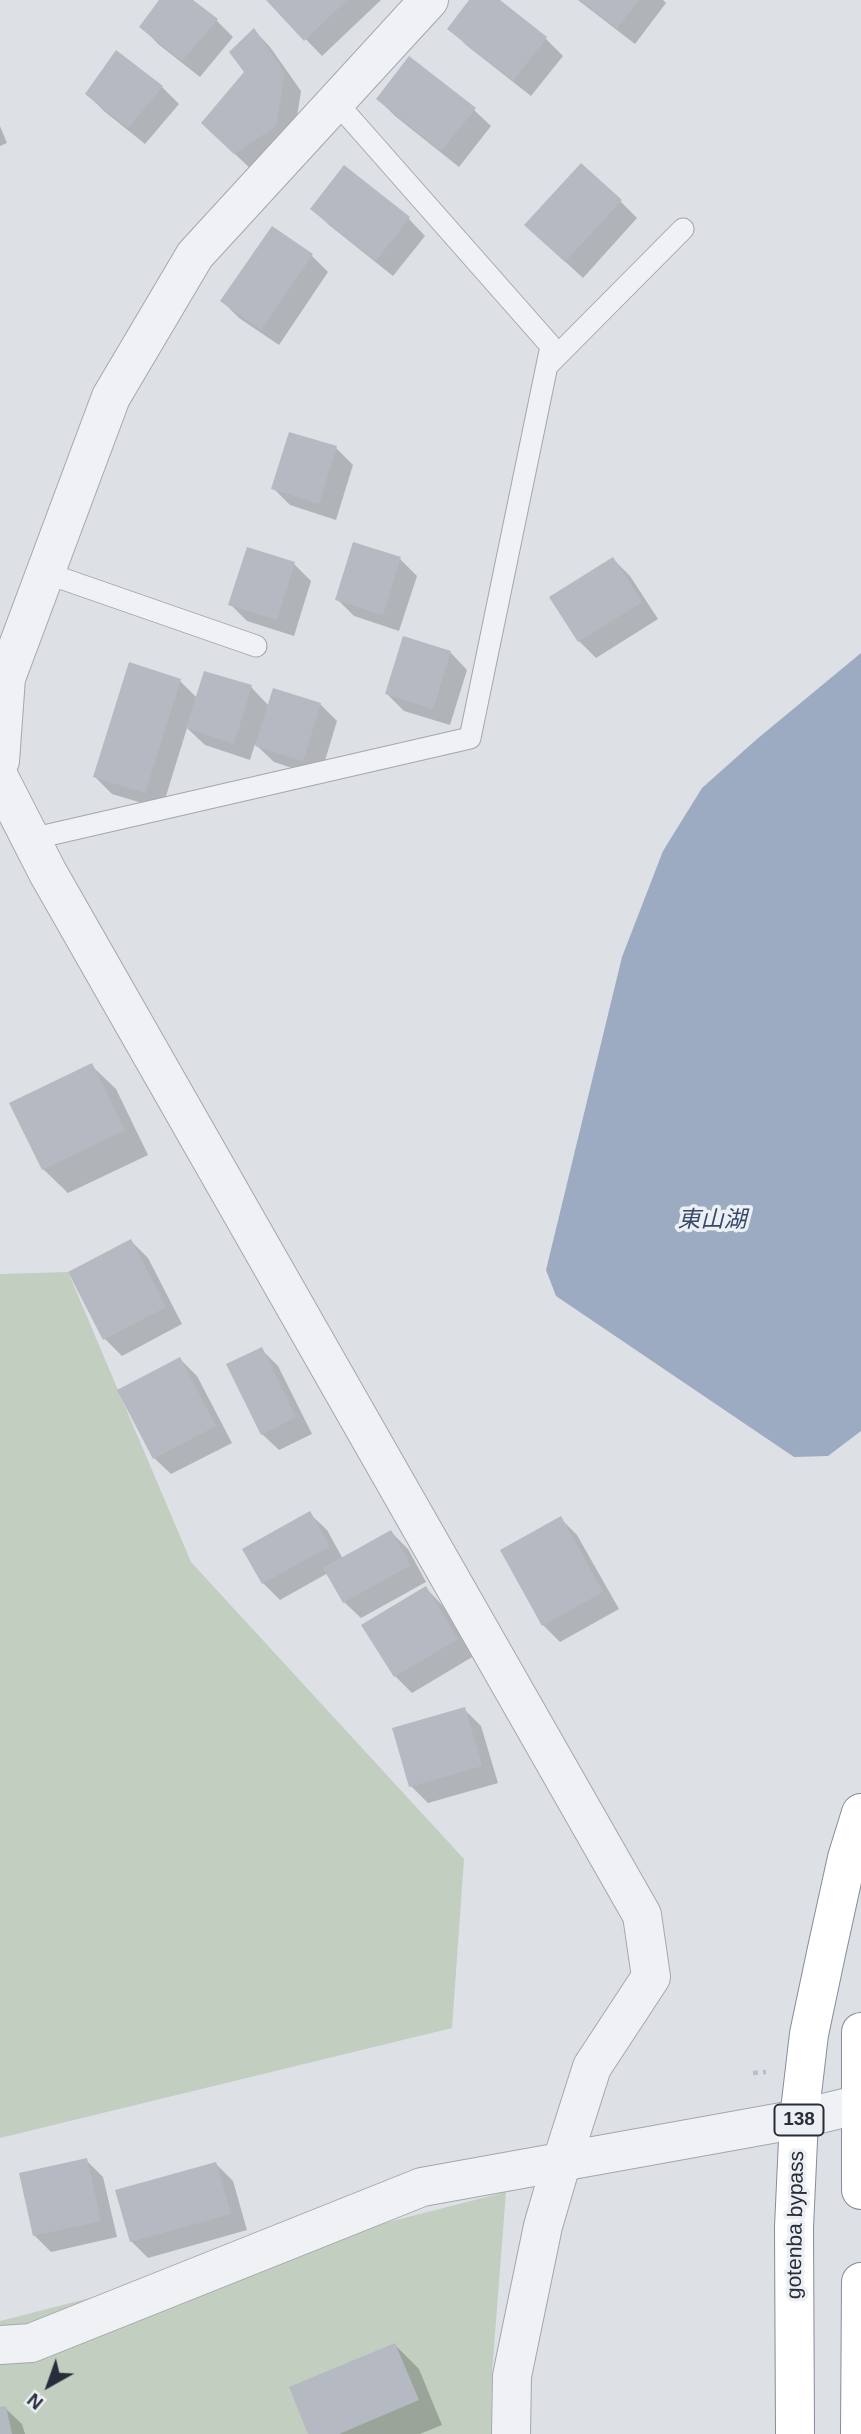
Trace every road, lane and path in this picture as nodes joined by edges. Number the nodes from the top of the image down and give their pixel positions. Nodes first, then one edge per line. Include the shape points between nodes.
1 (429, 0) edge
2 (336, 102) junction
3 (683, 229) dead end
4 (547, 366) junction
5 (46, 573) junction
6 (256, 646) dead end
7 (0, 761) edge
8 (0, 779) edge
9 (31, 839) junction
10 (861, 1813) edge
11 (861, 2032) edge
12 (860, 2104) edge
13 (799, 2119) junction
14 (562, 2161) junction
15 (861, 2190) edge
16 (861, 2282) edge
17 (0, 2345) edge
18 (511, 2434) edge
19 (795, 2434) edge
20 (860, 2434) edge

1 - 2 street
2 - 4 lane via 551,346
2 - 5 street via 195,255 111,397
3 - 4 lane
4 - 9 lane via 470,738
5 - 6 lane
5 - 7 street via 6,678
8 - 9 street
9 - 14 street via 642,1915 651,1977 592,2067
10 - 13 highway, gotenba bypass / 138 via 809,2034
11 - 12 highway
12 - 13 street
12 - 15 highway
13 - 14 street
13 - 19 highway, gotenba bypass / 138 via 794,2227
14 - 17 street via 422,2187 32,2343
14 - 18 street via 543,2226 512,2376
16 - 20 highway

